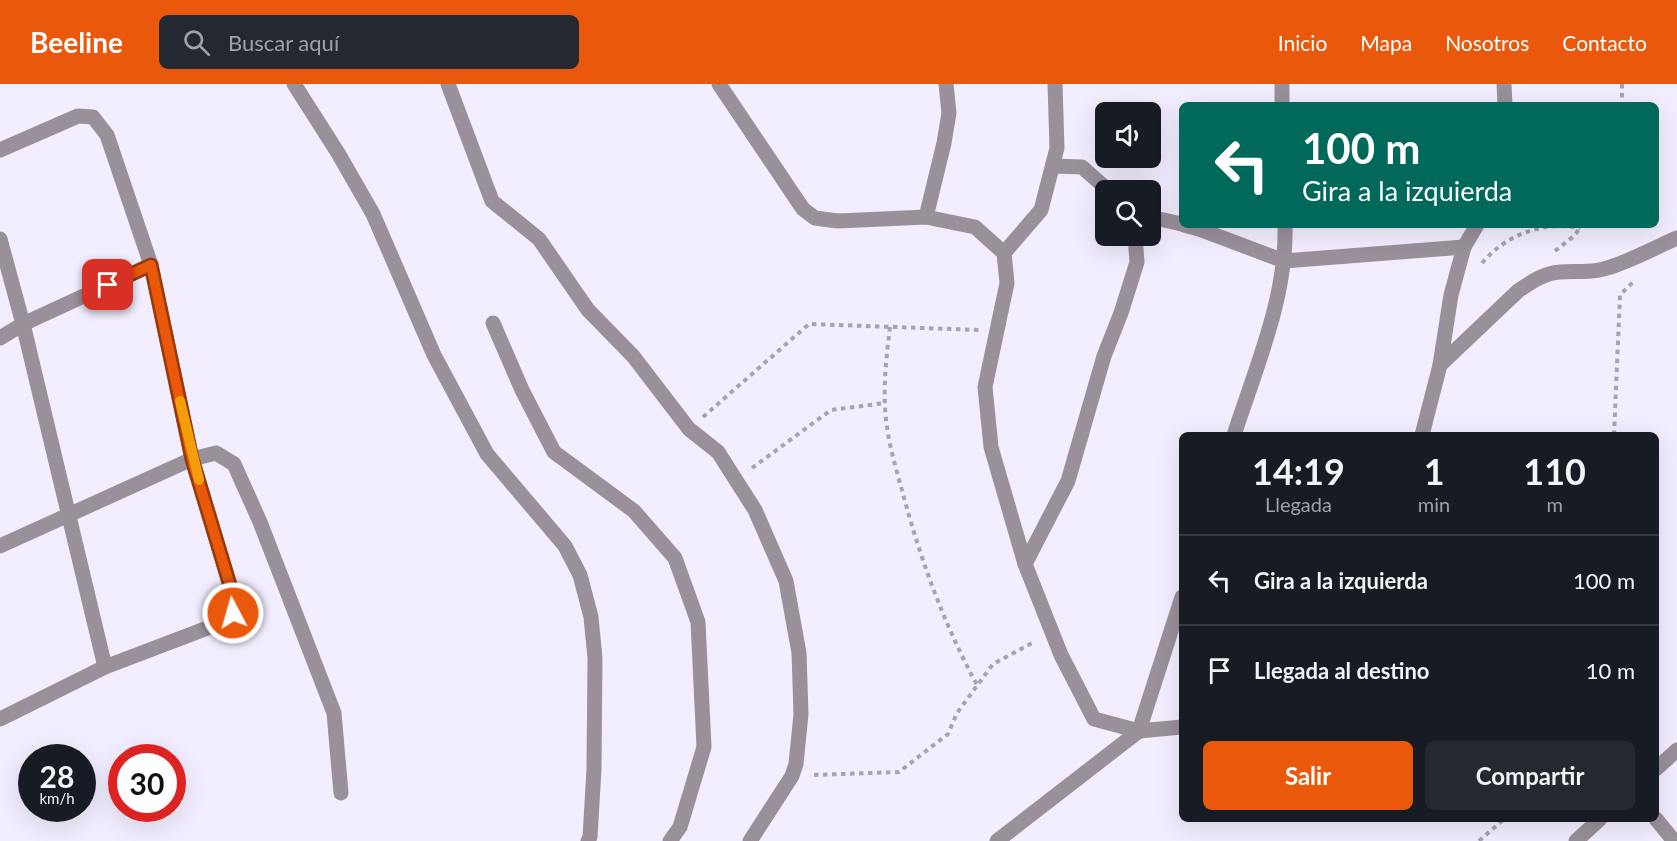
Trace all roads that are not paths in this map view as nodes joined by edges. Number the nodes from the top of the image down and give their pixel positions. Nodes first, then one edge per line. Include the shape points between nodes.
1 (294, 84) edge
2 (448, 84) edge
3 (719, 84) edge
4 (946, 84) edge
5 (1055, 84) edge
6 (1282, 84) edge
7 (1504, 84) edge
8 (1282, 102) edge
9 (1505, 102) edge
10 (0, 150) edge
11 (1053, 166) junction
12 (1097, 180) edge
13 (926, 217) junction
14 (1161, 220) edge
15 (1179, 224) edge
16 (1199, 228) edge
17 (1285, 228) edge
18 (1475, 228) edge
19 (1677, 238) edge
20 (0, 239) edge
21 (1136, 246) edge
22 (1464, 247) junction
23 (1004, 253) junction
24 (1284, 261) junction
25 (151, 265) junction
26 (493, 323) dead end
27 (22, 324) junction
28 (0, 338) edge
29 (1440, 365) junction
30 (1235, 432) edge
31 (1423, 432) edge
32 (192, 459) junction
33 (69, 514) junction
34 (0, 546) edge
35 (1025, 564) junction
36 (1179, 606) edge
37 (105, 667) junction
38 (0, 719) edge
39 (1179, 727) edge
40 (1139, 731) junction
41 (1677, 750) edge
42 (1659, 766) edge
43 (341, 793) dead end
44 (1597, 822) edge
45 (1658, 822) edge
46 (588, 841) edge
47 (670, 841) edge
48 (750, 841) edge
49 (997, 841) edge
50 (1576, 841) edge
51 (1674, 841) edge

1 - 46 street via 373,214 434,356 487,454 565,546 580,575 591,616 595,658 594,769
2 - 48 street via 492,201 539,239 588,310 633,356 689,429 718,452 755,510 786,581 799,653 801,714 796,764
3 - 13 street via 803,209 815,218 838,221
4 - 13 street via 949,113
5 - 11 street via 1058,148
6 - 8 street
7 - 9 street
10 - 25 street via 78,116 93,117 107,135
11 - 12 street via 1082,167
11 - 23 street via 1041,210
13 - 23 street via 975,227
14 - 15 street
16 - 24 street
17 - 24 street
18 - 22 street
19 - 29 street via 1609,268 1590,273 1561,271 1532,281
20 - 27 street
21 - 35 street via 1137,262 1104,356 1068,481
22 - 24 street
22 - 29 street
23 - 35 street via 1007,283 985,387 991,447
24 - 30 street via 1275,309
25 - 27 street
25 - 32 street
26 - 47 street via 554,452 634,511 675,558 698,622 704,747 680,827
27 - 28 street
27 - 33 street
29 - 31 street
32 - 33 street
32 - 37 street via 232,592 233,613 218,624
32 - 43 street via 216,453 234,464 260,522 334,713
33 - 34 street
33 - 37 street
35 - 40 street via 1061,655 1094,718
36 - 40 street
37 - 38 street
39 - 40 street
40 - 49 street
41 - 42 street
44 - 50 street
45 - 51 street

